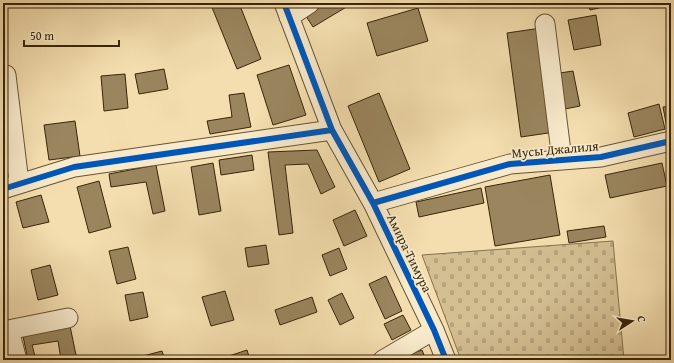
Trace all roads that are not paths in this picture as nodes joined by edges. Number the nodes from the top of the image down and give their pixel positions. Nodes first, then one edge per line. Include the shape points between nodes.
1 (310, 3) edge
2 (286, 10) edge
3 (545, 24) dead end
4 (6, 75) dead end
5 (332, 130) junction
6 (671, 141) edge
7 (562, 160) junction
8 (11, 186) edge
9 (374, 203) junction
10 (68, 318) dead end
11 (434, 330) junction
12 (6, 331) edge
13 (17, 360) edge
14 (383, 360) edge
15 (446, 360) edge

1 - 2 street
2 - 5 street, Амира Тимура
3 - 7 street
4 - 8 street
5 - 8 street via 74,167
5 - 9 street, Амира Тимура
6 - 7 street, Мусы Джалиля via 601,157
7 - 9 street, Мусы Джалиля via 510,164
9 - 11 street, Амира Тимура
10 - 12 street
11 - 14 street
11 - 15 street, Амира Тимура
12 - 13 street

